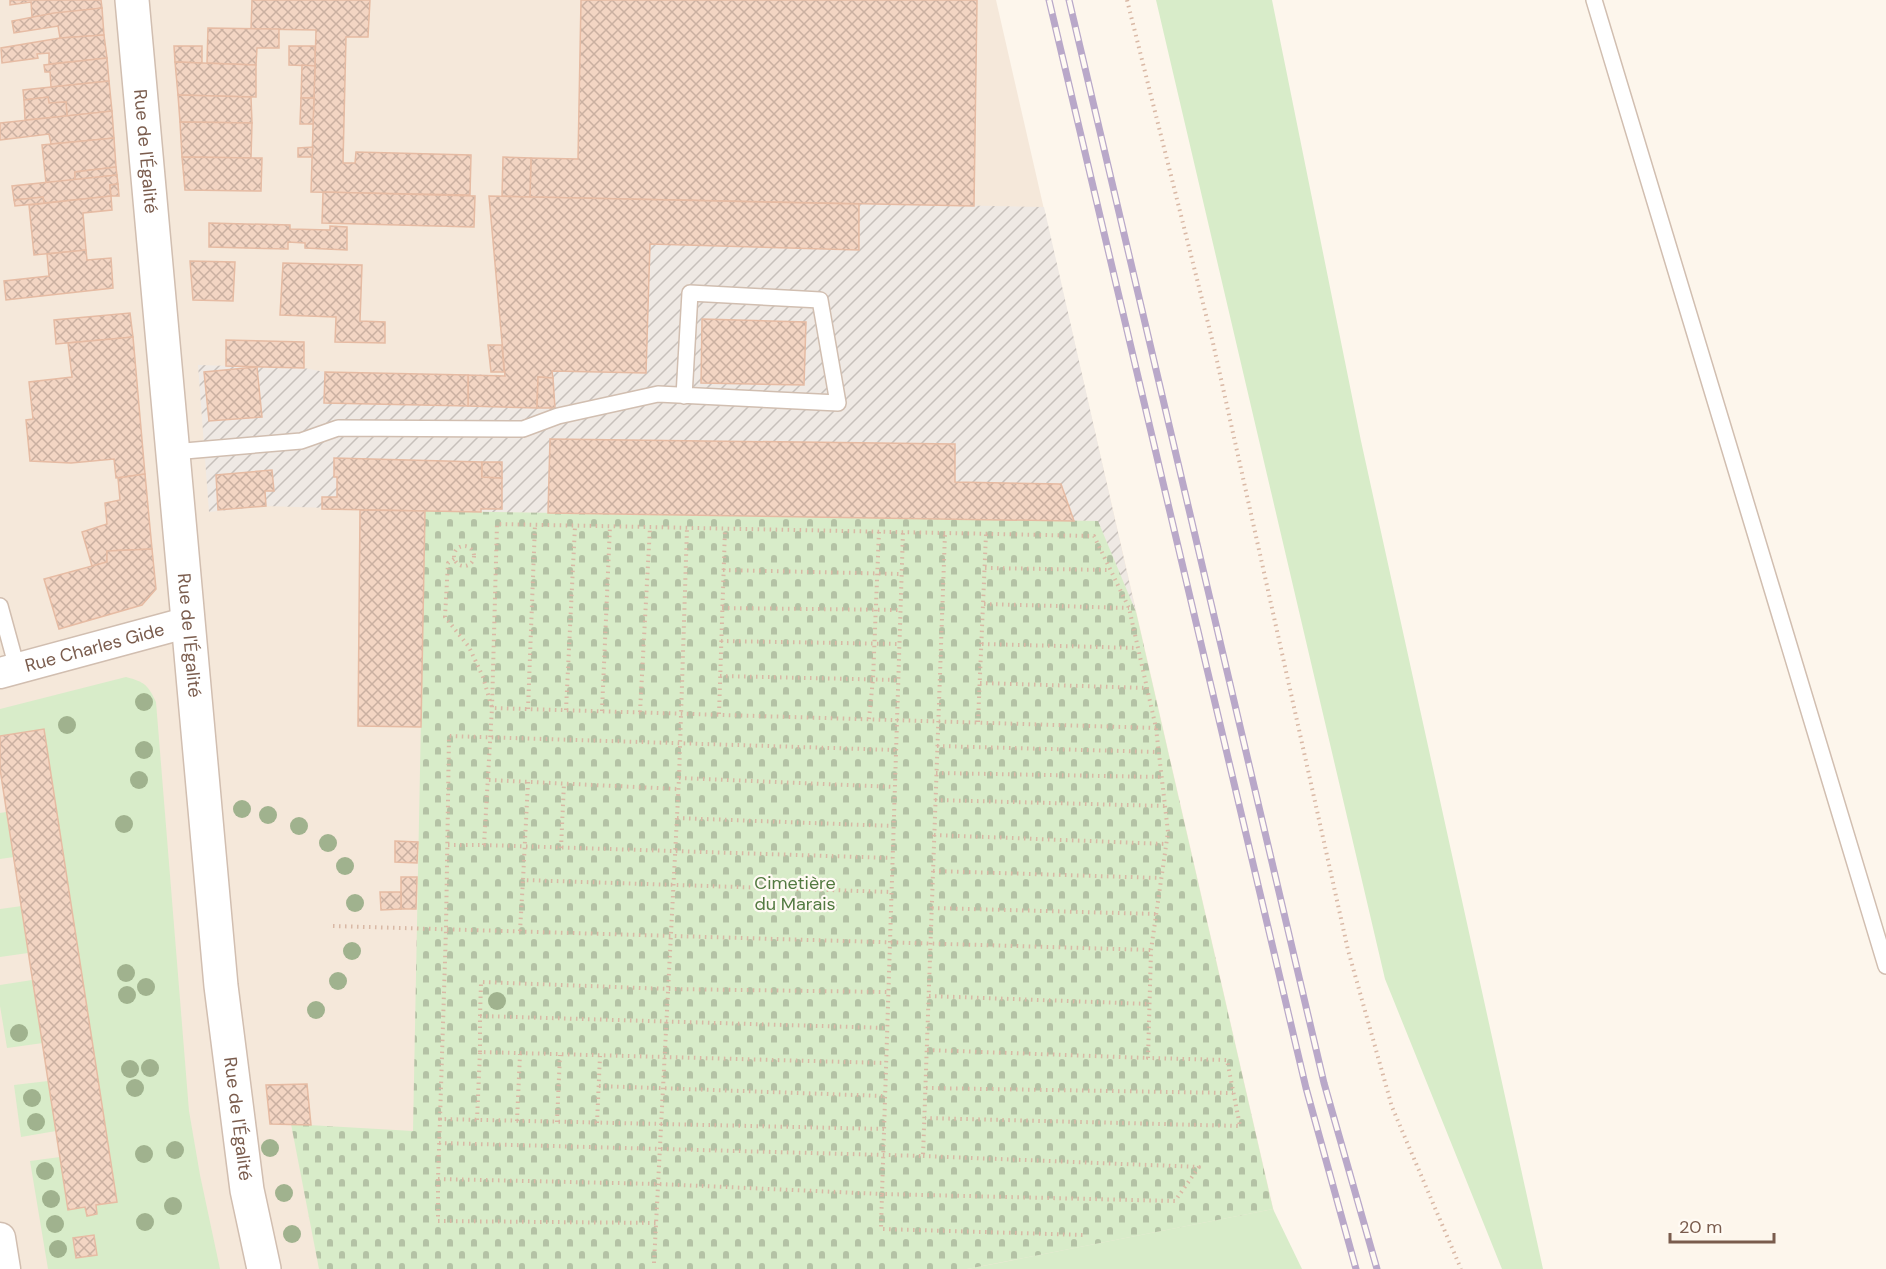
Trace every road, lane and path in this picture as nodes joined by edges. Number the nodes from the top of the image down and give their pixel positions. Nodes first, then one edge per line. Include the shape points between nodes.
1 (132, 0) edge
2 (1127, 0) edge
3 (1594, 0) edge
4 (684, 396) junction
5 (173, 452) junction
6 (535, 525) junction
7 (575, 526) junction
8 (610, 526) junction
9 (650, 527) junction
10 (687, 528) junction
11 (725, 528) junction
12 (879, 531) junction
13 (903, 532) junction
14 (945, 533) junction
15 (986, 534) junction
16 (454, 559) junction
17 (985, 568) junction
18 (723, 570) junction
19 (1110, 570) junction
20 (877, 573) junction
21 (901, 574) junction
22 (984, 604) junction
23 (0, 606) edge
24 (722, 608) junction
25 (1129, 608) junction
26 (875, 610) junction
27 (900, 610) junction
28 (189, 622) junction
29 (721, 641) junction
30 (875, 644) junction
31 (899, 644) junction
32 (982, 644) junction
33 (1138, 648) junction
34 (8, 670) edge
35 (720, 676) junction
36 (873, 679) junction
37 (897, 680) junction
38 (980, 683) junction
39 (1147, 688) junction
40 (492, 708) junction
41 (528, 709) junction
42 (566, 710) junction
43 (602, 711) junction
44 (640, 712) junction
45 (681, 713) junction
46 (719, 714) junction
47 (869, 719) junction
48 (896, 720) junction
49 (937, 721) junction
50 (978, 722) junction
51 (1156, 728) junction
52 (491, 737) junction
53 (680, 743) junction
54 (937, 746) junction
55 (895, 750) junction
56 (1159, 752) junction
57 (936, 772) junction
58 (1161, 777) junction
59 (679, 778) junction
60 (489, 780) junction
61 (528, 782) junction
62 (564, 783) junction
63 (894, 787) junction
64 (678, 789) junction
65 (935, 800) junction
66 (1165, 806) junction
67 (676, 818) junction
68 (893, 826) junction
69 (934, 835) junction
70 (448, 844) junction
71 (1166, 844) junction
72 (484, 845) junction
73 (525, 847) junction
74 (561, 848) junction
75 (675, 852) junction
76 (892, 858) junction
77 (933, 871) junction
78 (1161, 878) junction
79 (523, 880) junction
80 (674, 886) junction
81 (891, 892) junction
82 (932, 908) junction
83 (1156, 914) junction
84 (333, 926) dead end
85 (446, 929) junction
86 (520, 931) junction
87 (671, 936) junction
88 (889, 942) junction
89 (931, 943) junction
90 (1151, 950) junction
91 (1886, 966) edge
92 (669, 989) junction
93 (888, 992) junction
94 (929, 996) junction
95 (1150, 1004) junction
96 (480, 1016) junction
97 (667, 1022) junction
98 (886, 1028) junction
99 (927, 1050) junction
100 (480, 1052) junction
101 (520, 1054) junction
102 (560, 1054) junction
103 (600, 1056) junction
104 (665, 1058) junction
105 (1148, 1058) junction
106 (885, 1062) junction
107 (598, 1086) junction
108 (926, 1088) junction
109 (663, 1089) junction
110 (1233, 1093) junction
111 (884, 1096) junction
112 (925, 1118) junction
113 (440, 1119) junction
114 (477, 1120) junction
115 (517, 1121) junction
116 (557, 1122) junction
117 (597, 1123) junction
118 (661, 1125) junction
119 (884, 1129) junction
120 (439, 1143) junction
121 (660, 1148) junction
122 (883, 1155) junction
123 (923, 1156) junction
124 (438, 1179) junction
125 (658, 1184) junction
126 (882, 1194) junction
127 (656, 1223) junction
128 (1084, 1235) dead end
129 (0, 1238) edge
130 (654, 1263) dead end
131 (5, 1269) edge
132 (264, 1269) edge
133 (1461, 1269) edge

1 - 5 street, Rue de l'Égalité
2 - 133 path via 1213,343 1348,950 1392,1107
3 - 91 lane
4 - 4 lane via 838,403 820,300 690,294
4 - 5 lane via 658,394 558,416 523,429 338,428 301,441
5 - 28 street, Rue de l'Égalité
6 - 7 path
6 - 40 path via 497,524
6 - 41 path
7 - 8 path
7 - 42 path
8 - 9 path
8 - 43 path
9 - 10 path
9 - 44 path
10 - 11 path
10 - 45 path
11 - 12 path
11 - 18 path
12 - 13 path
12 - 20 path
13 - 14 path
13 - 21 path
14 - 15 path
14 - 49 path
15 - 17 path
15 - 19 path via 1094,536
16 - 16 path via 468,566 474,553 462,546
16 - 40 path via 448,563 445,617 469,647
17 - 19 path
17 - 22 path
18 - 20 path
18 - 24 path
19 - 25 path
20 - 21 path
20 - 26 path
21 - 27 path
22 - 25 path
22 - 32 path
23 - 34 lane
24 - 26 path
24 - 29 path
25 - 33 path
26 - 27 path
26 - 30 path
27 - 31 path
28 - 34 street, Rue Charles Gide
28 - 132 street, Rue de l'Égalité via 221,986 247,1190
29 - 30 path
29 - 35 path
30 - 31 path
30 - 36 path
31 - 37 path
32 - 33 path
32 - 38 path
33 - 39 path
35 - 36 path
35 - 46 path
36 - 37 path
36 - 47 path
37 - 48 path
38 - 39 path
38 - 50 path
39 - 51 path
40 - 41 path
40 - 52 path
41 - 42 path
42 - 43 path
43 - 44 path
44 - 45 path
45 - 46 path
45 - 53 path
46 - 47 path
47 - 48 path
48 - 49 path
48 - 55 path
49 - 50 path
49 - 54 path
50 - 51 path
51 - 56 path
52 - 53 path
52 - 60 path
52 - 70 path via 449,736
53 - 55 path
53 - 59 path
54 - 56 path
54 - 57 path
55 - 63 path
56 - 58 path
57 - 58 path
57 - 65 path
58 - 66 path
59 - 63 path
59 - 64 path
60 - 61 path
60 - 72 path
61 - 62 path
61 - 73 path
62 - 64 path
62 - 74 path
63 - 68 path
64 - 67 path
65 - 66 path
65 - 69 path
66 - 71 path
67 - 68 path
67 - 75 path
68 - 76 path
69 - 71 path
69 - 77 path
70 - 72 path
70 - 85 path
71 - 78 path
72 - 73 path
73 - 74 path
73 - 79 path
74 - 75 path
75 - 76 path
75 - 80 path
76 - 81 path
77 - 78 path
77 - 82 path
78 - 83 path
79 - 80 path
79 - 86 path
80 - 81 path
80 - 87 path
81 - 88 path
82 - 83 path
82 - 89 path
83 - 90 path
84 - 85 path
85 - 86 path
85 - 113 path
86 - 87 path
87 - 88 path
87 - 92 path
88 - 89 path
88 - 93 path
89 - 90 path
89 - 94 path
90 - 95 path
92 - 93 path
92 - 96 path via 481,982
92 - 97 path
93 - 98 path
94 - 95 path
94 - 99 path
95 - 105 path
96 - 97 path
96 - 100 path
97 - 98 path
97 - 104 path
98 - 106 path
99 - 105 path
99 - 108 path
100 - 101 path
100 - 114 path
101 - 102 path
101 - 115 path
102 - 103 path
102 - 116 path
103 - 104 path
103 - 107 path
104 - 106 path
104 - 109 path
105 - 110 path via 1227,1060
106 - 111 path
107 - 109 path
107 - 117 path
108 - 110 path
108 - 112 path
109 - 111 path
109 - 118 path
110 - 112 path via 1240,1126
111 - 119 path
112 - 123 path
113 - 114 path
113 - 120 path
114 - 115 path
115 - 116 path
116 - 117 path
117 - 118 path
118 - 119 path
118 - 121 path
119 - 122 path
120 - 121 path
120 - 124 path
121 - 122 path
121 - 125 path
122 - 123 path
122 - 126 path
123 - 126 path via 1199,1167 1175,1201
124 - 125 path
124 - 127 path via 438,1221
125 - 126 path
125 - 127 path
126 - 128 path via 880,1229
127 - 130 path
129 - 131 street

